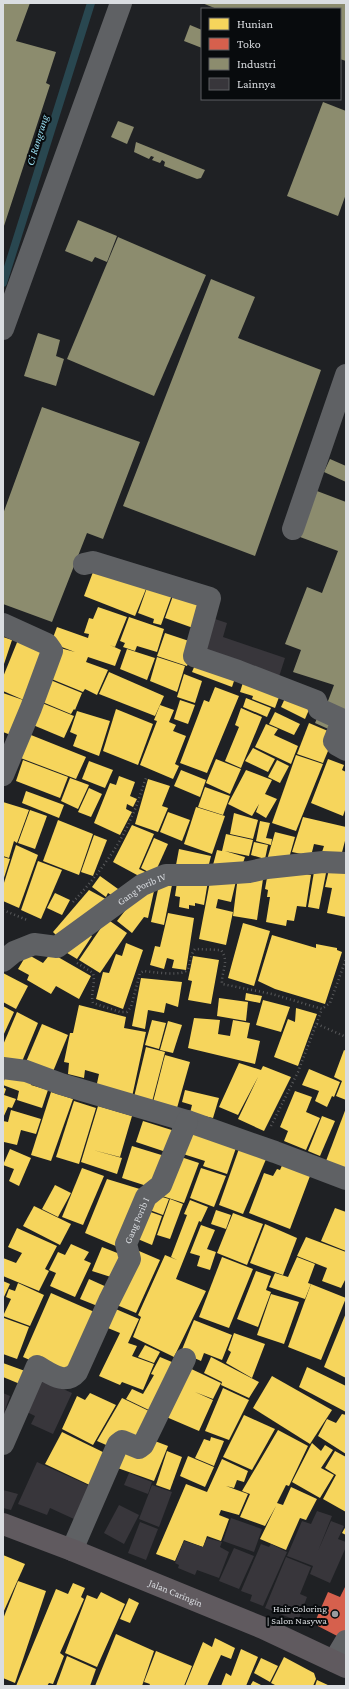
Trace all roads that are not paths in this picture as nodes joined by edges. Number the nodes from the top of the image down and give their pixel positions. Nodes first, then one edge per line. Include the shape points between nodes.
1 (121, 3) edge
2 (3, 329) edge
3 (346, 375) edge
4 (293, 529) dead end
5 (84, 564) dead end
6 (3, 624) edge
7 (346, 750) edge
8 (3, 774) edge
9 (346, 864) edge
10 (3, 961) edge
11 (3, 1068) edge
12 (186, 1121) junction
13 (346, 1179) edge
14 (185, 1359) dead end
15 (3, 1444) edge
16 (4, 1528) edge
17 (72, 1550) junction
18 (346, 1641) edge
19 (340, 1664) edge

1 - 2 street
3 - 4 street
5 - 7 street via 93,562 210,598 194,656 316,702 319,709 341,719 334,741
6 - 8 street via 47,644 52,651 32,708
9 - 10 street, Gang Porib IV via 323,862 249,872 166,875 142,885 64,943 56,947 34,944 14,952
11 - 12 street via 26,1071
12 - 13 street via 261,1146
12 - 15 street, Gang Porib I via 161,1185 146,1197 141,1207 126,1244 130,1259 82,1363 73,1377 64,1379 37,1366
14 - 17 street via 143,1445 139,1448 122,1442 118,1444
16 - 17 main road, Jalan Caringin
17 - 19 main road, Jalan Caringin via 263,1628
18 - 19 street

